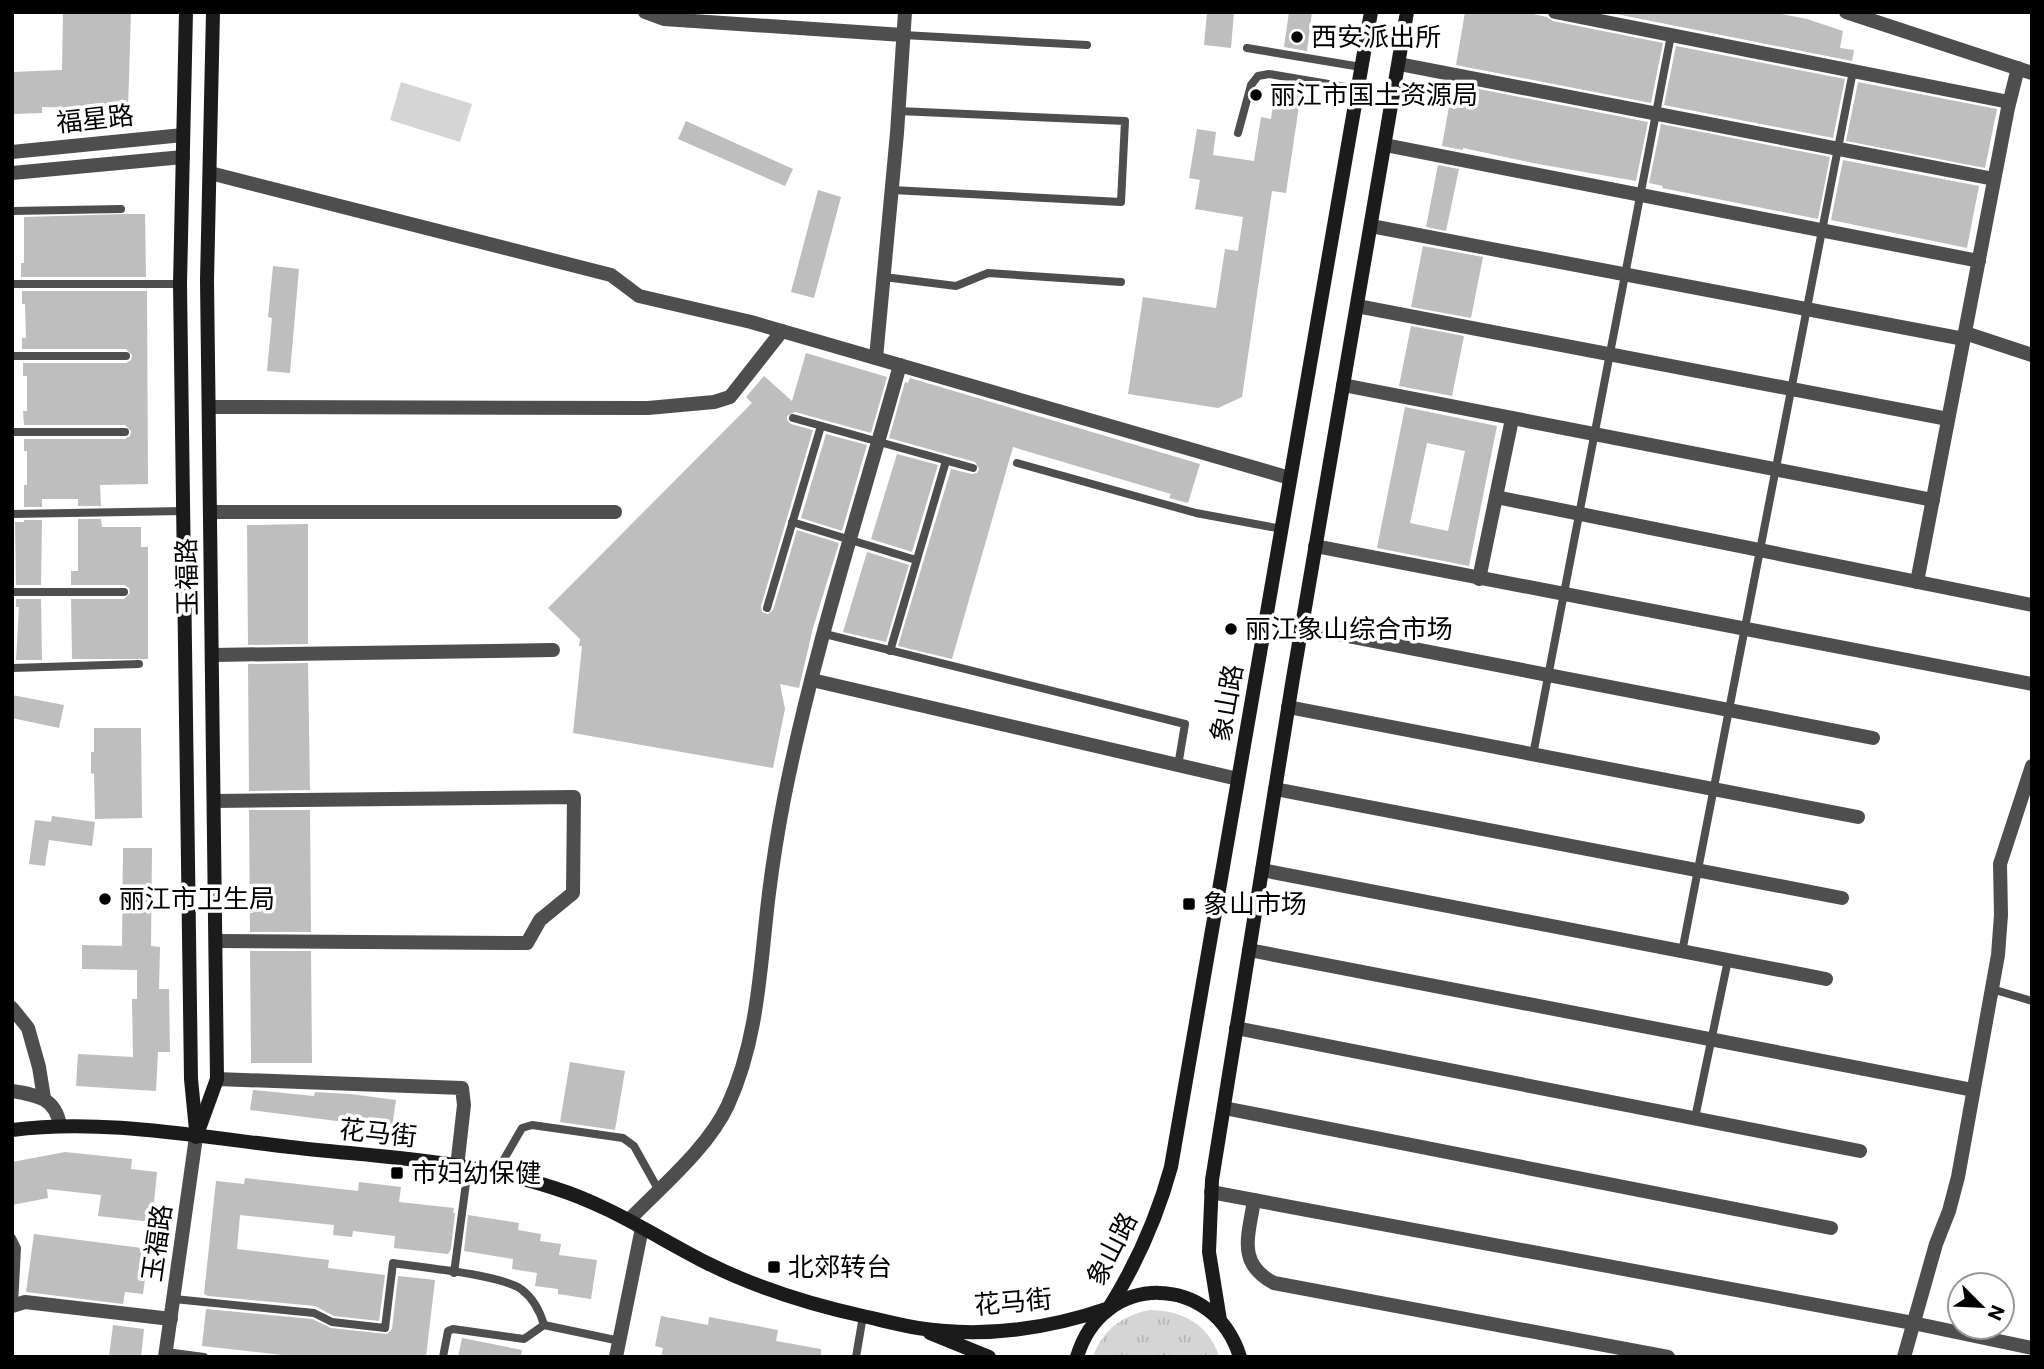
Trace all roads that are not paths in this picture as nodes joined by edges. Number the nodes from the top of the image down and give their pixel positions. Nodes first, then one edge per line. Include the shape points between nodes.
1 (186, 12) edge
2 (213, 12) edge
3 (645, 12) edge
4 (905, 12) edge
5 (1371, 12) edge
6 (1407, 12) edge
7 (1555, 12) edge
8 (1848, 13) edge
9 (903, 35) junction
10 (1671, 35) junction
11 (1087, 46) dead end
12 (1247, 48) dead end
13 (1399, 64) junction
14 (1361, 67) junction
15 (1853, 71) junction
16 (2025, 71) edge
17 (1357, 89) junction
18 (2009, 102) junction
19 (898, 111) junction
20 (1656, 113) junction
21 (1238, 133) dead end
22 (184, 135) junction
23 (1385, 145) junction
24 (1838, 149) junction
25 (12, 152) edge
26 (183, 157) junction
27 (12, 173) edge
28 (210, 173) junction
29 (1994, 179) junction
30 (892, 190) junction
31 (1640, 195) junction
32 (121, 209) dead end
33 (12, 211) edge
34 (1371, 226) junction
35 (1822, 230) junction
36 (1979, 261) junction
37 (1625, 275) junction
38 (884, 276) junction
39 (1121, 282) dead end
40 (12, 284) edge
41 (180, 284) junction
42 (1357, 306) junction
43 (1807, 309) junction
44 (782, 331) junction
45 (1964, 336) junction
46 (1610, 354) junction
47 (2032, 355) edge
48 (12, 356) edge
49 (126, 356) dead end
50 (876, 358) junction
51 (900, 365) junction
52 (1343, 385) junction
53 (1791, 389) junction
54 (209, 407) junction
55 (793, 418) dead end
56 (1511, 419) junction
57 (1948, 419) junction
58 (821, 426) junction
59 (12, 432) edge
60 (125, 432) dead end
61 (1595, 435) junction
62 (879, 442) junction
63 (946, 461) junction
64 (1017, 463) dead end
65 (973, 468) dead end
66 (1775, 470) junction
67 (1290, 478) junction
68 (1496, 497) junction
69 (1933, 500) junction
70 (184, 511) junction
71 (211, 512) junction
72 (615, 512) dead end
73 (12, 514) edge
74 (1580, 514) junction
75 (793, 522) junction
76 (1282, 529) junction
77 (851, 540) junction
78 (1315, 546) junction
79 (1760, 550) junction
80 (916, 560) junction
81 (1479, 579) junction
82 (1917, 582) junction
83 (12, 592) edge
84 (124, 592) dead end
85 (1564, 595) junction
86 (2032, 605) edge
87 (767, 608) dead end
88 (1301, 627) junction
89 (1745, 629) junction
90 (825, 635) junction
91 (554, 650) dead end
92 (890, 651) junction
93 (213, 655) junction
94 (139, 664) dead end
95 (12, 668) edge
96 (1549, 675) junction
97 (812, 680) junction
98 (2032, 684) edge
99 (1288, 707) junction
100 (1729, 710) junction
101 (1873, 738) dead end
102 (1534, 755) junction
103 (1178, 766) junction
104 (2032, 766) edge
105 (1238, 779) junction
106 (1275, 789) junction
107 (1714, 790) junction
108 (2027, 793) edge
109 (215, 801) junction
110 (1858, 817) dead end
111 (1262, 870) junction
112 (1698, 871) junction
113 (1842, 898) dead end
114 (216, 941) junction
115 (1249, 950) junction
116 (1682, 952) junction
117 (1728, 960) junction
118 (1826, 979) dead end
119 (1992, 989) junction
120 (2032, 1001) edge
121 (12, 1008) edge
122 (1236, 1028) junction
123 (1711, 1040) junction
124 (217, 1079) junction
125 (1973, 1090) junction
126 (12, 1091) edge
127 (44, 1098) junction
128 (1224, 1108) junction
129 (1695, 1118) junction
130 (60, 1126) junction
131 (12, 1130) edge
132 (197, 1137) junction
133 (1860, 1151) dead end
134 (463, 1168) junction
135 (496, 1174) junction
136 (658, 1189) junction
137 (1210, 1192) junction
138 (1254, 1200) junction
139 (635, 1224) junction
140 (1831, 1228) dead end
141 (12, 1238) edge
142 (454, 1273) junction
143 (174, 1298) junction
144 (13, 1305) edge
145 (1109, 1308) junction
146 (863, 1316) junction
147 (171, 1319) junction
148 (1220, 1320) junction
149 (1913, 1323) junction
150 (544, 1325) junction
151 (919, 1328) junction
152 (620, 1341) junction
153 (2032, 1348) edge
154 (1238, 1351) edge
155 (166, 1354) edge
156 (204, 1357) edge
157 (443, 1357) edge
158 (616, 1357) edge
159 (856, 1357) edge
160 (989, 1357) edge
161 (1077, 1357) edge
162 (1253, 1357) edge
163 (1668, 1357) edge
164 (1904, 1357) edge

1 - 22 street, 玉福路
2 - 28 street, 玉福路
3 - 9 street via 664,19
4 - 9 street
5 - 14 street, 象山路
6 - 13 street
7 - 10 street
8 - 16 street
9 - 11 lane
9 - 19 street
10 - 15 street
10 - 20 lane
12 - 14 lane
13 - 20 street
13 - 23 street
14 - 17 street, 象山路
15 - 18 street
15 - 24 lane
16 - 18 street
17 - 21 lane via 1258,76 1251,85
17 - 67 street, 象山路
18 - 29 street
19 - 30 street
19 - 30 lane via 1125,121 1121,202
20 - 24 street
20 - 31 lane
22 - 25 street, 福星路
22 - 26 street, 玉福路
23 - 31 street
23 - 34 street
24 - 29 street
24 - 35 lane
26 - 27 street, 福星路
26 - 41 street, 玉福路
28 - 44 street via 611,275 639,296
28 - 54 street, 玉福路
29 - 36 street
30 - 38 street
31 - 35 street
31 - 37 lane
32 - 33 lane
34 - 37 street
34 - 42 street
35 - 36 street
35 - 43 lane
36 - 45 street
37 - 43 street
37 - 46 lane
38 - 39 lane via 956,286 988,273
38 - 50 street
40 - 41 lane
41 - 70 street, 玉福路
42 - 46 street
42 - 52 street
43 - 45 street
43 - 53 lane
44 - 50 street
44 - 54 street via 730,397 714,402 648,408
45 - 47 street
45 - 57 street
46 - 53 street
46 - 61 lane
48 - 49 lane
50 - 51 street
51 - 62 street
51 - 67 street
52 - 56 street
52 - 78 street
53 - 57 street
53 - 66 lane
54 - 71 street, 玉福路
55 - 58 lane
56 - 61 street
56 - 68 street
57 - 69 street
58 - 62 lane
58 - 75 lane
59 - 60 lane
61 - 66 street
61 - 74 lane
62 - 63 lane
62 - 77 street
63 - 65 lane
63 - 80 lane
64 - 76 lane via 1196,513
66 - 69 street
66 - 79 lane
67 - 76 street, 象山路
68 - 74 street
68 - 81 street
69 - 82 street
70 - 73 lane
70 - 132 street, 玉福路 via 191,1079
71 - 72 street
71 - 93 street, 玉福路
74 - 79 street
74 - 85 lane
75 - 77 lane
75 - 87 lane
76 - 105 street, 象山路
77 - 80 lane
77 - 90 street
78 - 81 street
78 - 88 street
79 - 82 street
79 - 89 lane
80 - 92 lane
81 - 85 street
82 - 86 street
83 - 84 lane
85 - 89 street
85 - 96 lane
88 - 96 street
88 - 99 street
89 - 98 street
89 - 100 lane
90 - 92 lane
90 - 97 street
91 - 93 street
92 - 103 lane via 1185,724
93 - 109 street, 玉福路
94 - 95 lane
96 - 100 street
96 - 102 lane
97 - 103 street
97 - 136 street via 777,838 761,980 748,1046 717,1125
99 - 102 street
99 - 106 street
100 - 101 street
100 - 107 lane
102 - 107 street
103 - 105 street
104 - 108 street
105 - 145 street, 象山路 via 1171,1167 1142,1251
106 - 111 street
106 - 112 street
107 - 110 street
107 - 112 lane
108 - 119 street via 2000,864 2000,935
109 - 114 street, 玉福路
109 - 114 street via 574,797 573,893 540,920 527,943
111 - 115 street
111 - 116 street
112 - 113 street
112 - 116 lane
114 - 124 street, 玉福路
115 - 122 street
115 - 123 street
116 - 117 street
117 - 118 street
117 - 123 lane
119 - 120 lane
119 - 125 street
121 - 127 street via 28,1028
122 - 128 street
122 - 129 street
123 - 125 street
123 - 129 lane
124 - 132 street, 玉福路
124 - 134 street via 462,1088
125 - 149 street via 1958,1177
126 - 127 street
127 - 130 street via 55,1108
128 - 137 street
128 - 140 street
129 - 133 street
130 - 131 street, 花马街
130 - 132 street, 花马街
132 - 134 street, 花马街
132 - 143 street, 玉福路
134 - 135 street, 花马街
134 - 142 lane
135 - 136 lane via 523,1128 532,1125 623,1138 634,1146
135 - 139 street, 花马街 via 564,1191
136 - 139 street
137 - 138 street
137 - 148 street via 1209,1252
138 - 149 street
138 - 163 street via 1247,1253 1257,1271 1274,1283
139 - 146 street, 花马街 via 755,1286
139 - 152 street
141 - 144 lane via 17,1248
142 - 143 lane via 393,1264 385,1328 332,1322 314,1313
142 - 150 lane via 499,1280 519,1289 535,1304
143 - 147 street, 玉福路
144 - 147 street
145 - 148 street, 花马街 via 1138,1295 1169,1293 1198,1302
145 - 151 street, 花马街 via 1013,1330
145 - 161 street via 1087,1331
146 - 151 street, 花马街
146 - 159 lane
147 - 155 street, 玉福路
148 - 154 street
149 - 153 street
149 - 164 street
150 - 152 lane
150 - 157 lane via 524,1339 453,1329 448,1331
151 - 160 street, 花马街
152 - 158 street
154 - 162 street
155 - 156 lane

